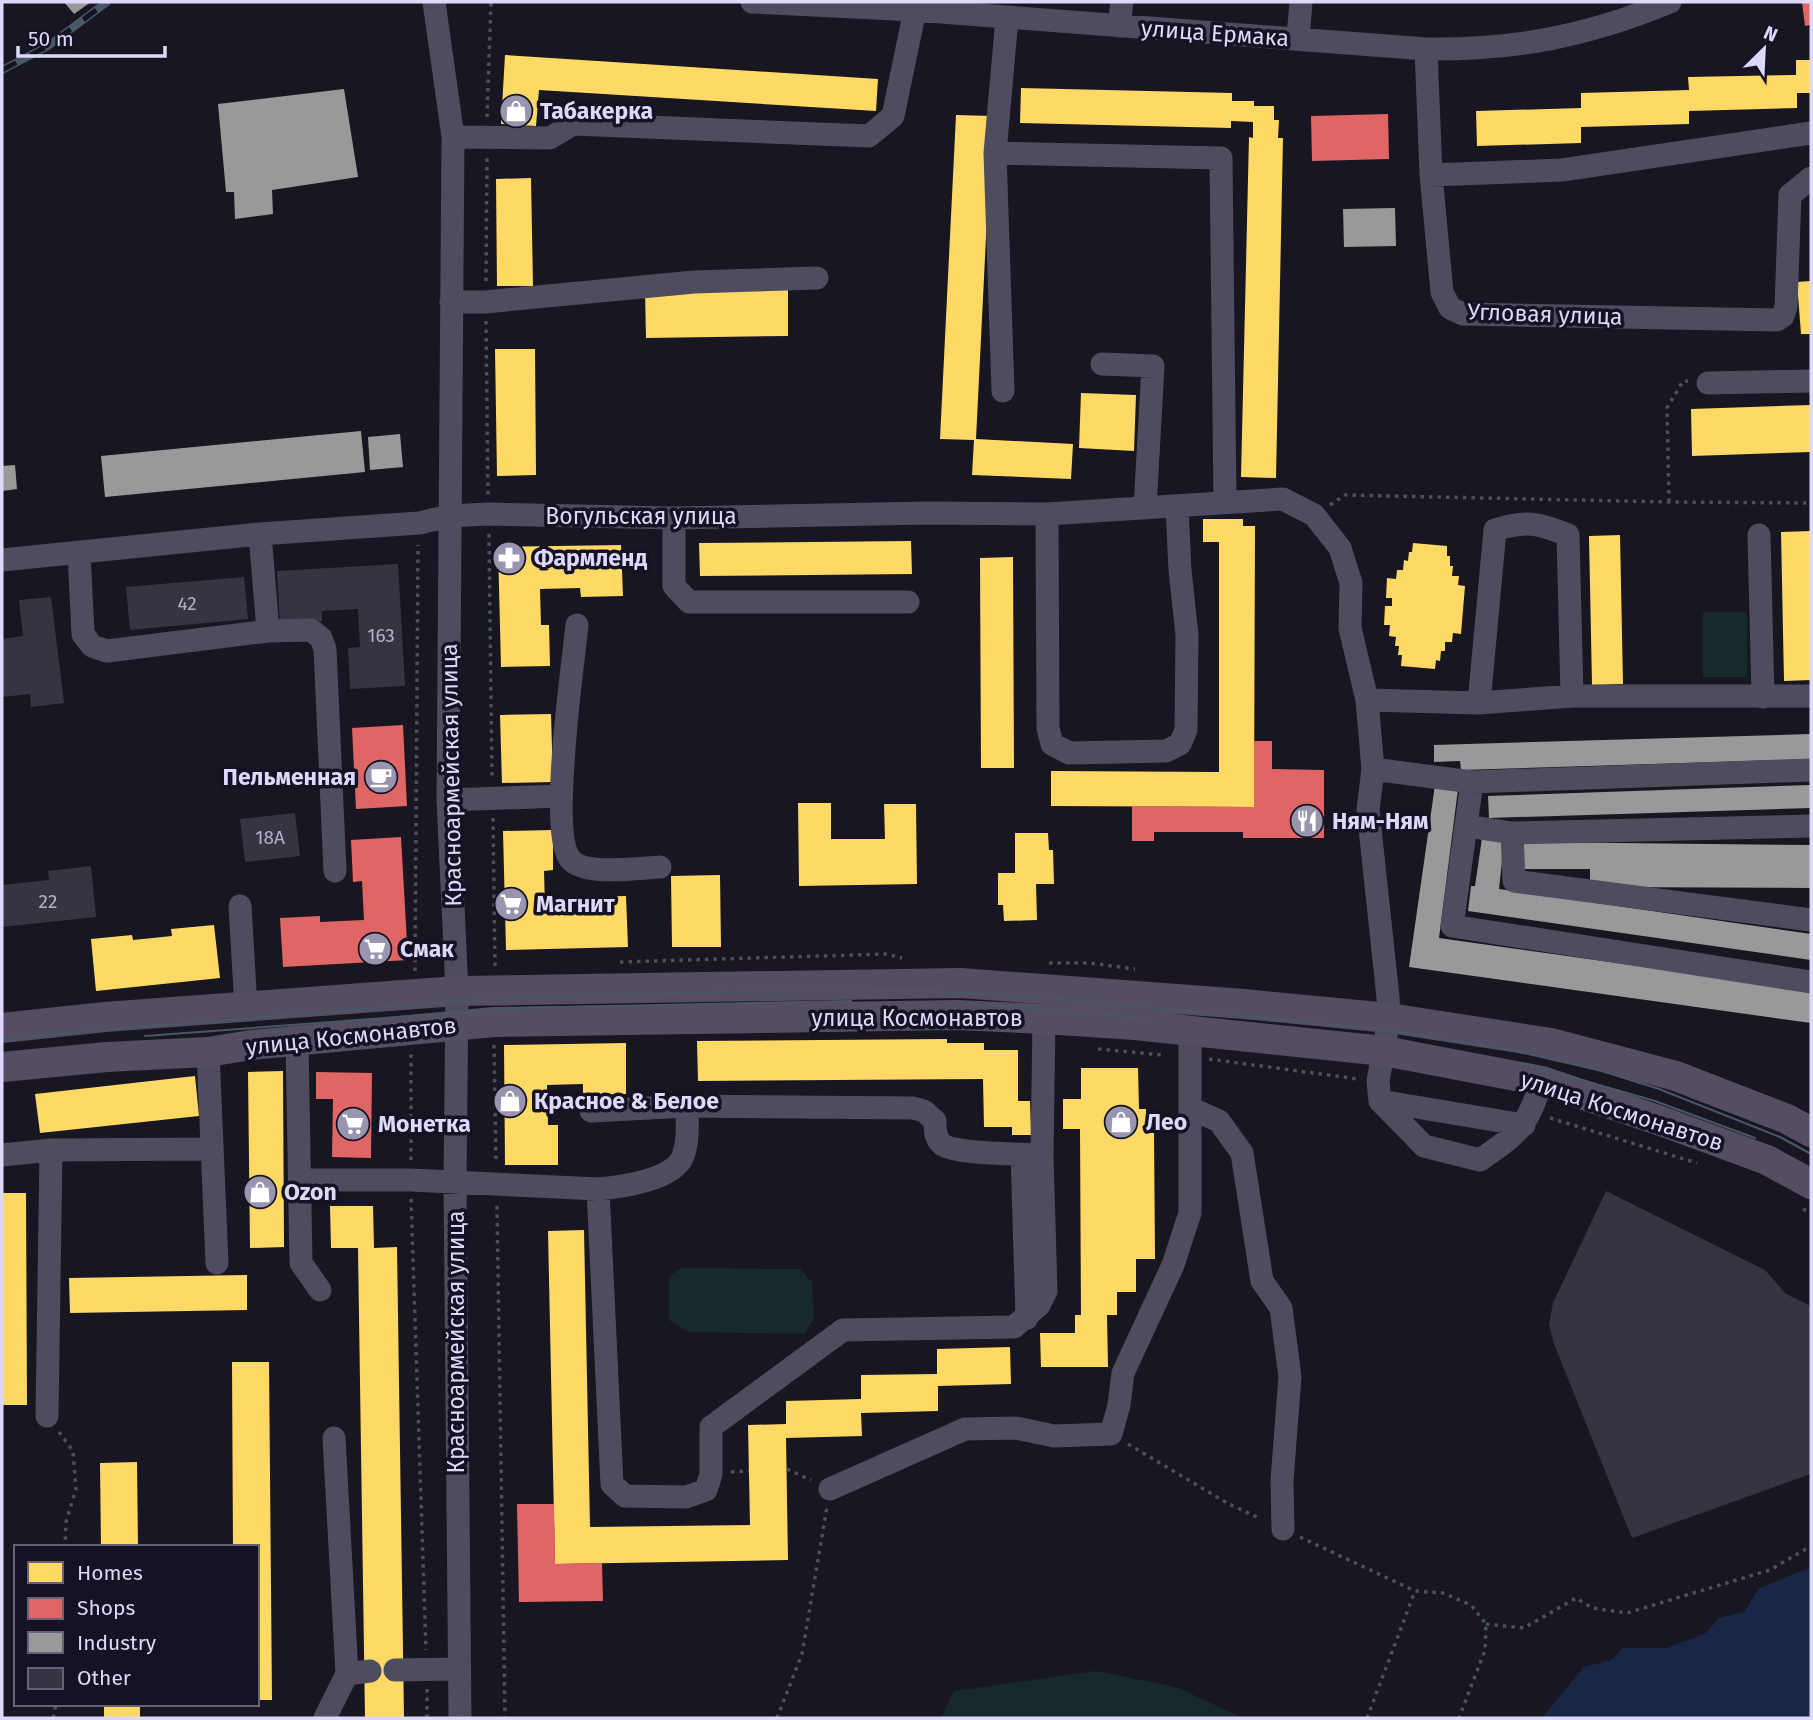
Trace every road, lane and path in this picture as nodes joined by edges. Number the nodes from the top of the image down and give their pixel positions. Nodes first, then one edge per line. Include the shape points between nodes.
1 (434, 2) edge
2 (491, 2) edge
3 (752, 2) edge
4 (1122, 2) edge
5 (1301, 2) edge
6 (1670, 2) edge
7 (1636, 8) edge
8 (915, 10) junction
9 (1007, 18) junction
10 (1119, 26) junction
11 (1298, 38) junction
12 (1426, 49) junction
13 (1811, 133) edge
14 (453, 137) junction
15 (487, 138) junction
16 (995, 153) junction
17 (1431, 175) junction
18 (1811, 178) edge
19 (817, 278) dead end
20 (451, 302) junction
21 (485, 302) junction
22 (1102, 364) dead end
23 (1811, 381) edge
24 (1708, 383) joint
25 (1003, 391) dead end
26 (1225, 502) junction
27 (1669, 502) junction
28 (1811, 503) edge
29 (1177, 507) junction
30 (1144, 508) junction
31 (488, 514) junction
32 (1047, 514) junction
33 (1314, 515) junction
34 (449, 516) junction
35 (674, 518) junction
36 (419, 523) junction
37 (260, 534) junction
38 (1759, 535) dead end
39 (79, 553) junction
40 (2, 560) edge
41 (908, 602) dead end
42 (577, 625) dead end
43 (268, 631) junction
44 (1572, 696) junction
45 (1811, 696) edge
46 (1763, 697) junction
47 (1367, 700) junction
48 (1479, 703) junction
49 (1373, 769) junction
50 (1811, 770) edge
51 (1472, 782) junction
52 (561, 796) junction
53 (493, 799) junction
54 (448, 800) junction
55 (1467, 826) junction
56 (1811, 826) edge
57 (1512, 833) junction
58 (660, 867) dead end
59 (335, 871) dead end
60 (240, 906) dead end
61 (1811, 920) edge
62 (1811, 982) edge
63 (495, 990) junction
64 (457, 991) junction
65 (414, 996) junction
66 (246, 1008) junction
67 (1044, 1018) junction
68 (1389, 1018) junction
69 (494, 1022) junction
70 (457, 1025) junction
71 (2, 1028) edge
72 (412, 1029) junction
73 (1190, 1031) junction
74 (298, 1042) junction
75 (1384, 1051) junction
76 (208, 1052) junction
77 (2, 1067) edge
78 (1542, 1081) junction
79 (1380, 1101) junction
80 (687, 1106) junction
81 (1190, 1108) junction
82 (591, 1111) dead end
83 (1524, 1125) junction
84 (1811, 1132) edge
85 (212, 1149) junction
86 (51, 1150) junction
87 (1032, 1154) junction
88 (2, 1155) edge
89 (301, 1180) junction
90 (410, 1180) junction
91 (455, 1182) junction
92 (1811, 1184) edge
93 (496, 1186) junction
94 (598, 1189) junction
95 (218, 1263) dead end
96 (320, 1290) dead end
97 (47, 1416) joint
98 (1111, 1434) junction
99 (334, 1438) dead end
100 (787, 1469) dead end
101 (830, 1489) junction
102 (1283, 1530) junction
103 (65, 1545) edge
104 (1811, 1546) edge
105 (1415, 1591) junction
106 (1486, 1624) junction
107 (459, 1669) junction
108 (395, 1670) dead end
109 (426, 1670) junction
110 (370, 1671) dead end
111 (347, 1674) junction
112 (325, 1718) edge
113 (427, 1718) edge
114 (460, 1718) edge
115 (505, 1718) edge
116 (777, 1718) edge
117 (1367, 1718) edge
118 (1459, 1718) edge

1 - 14 street, Красноармейская улица
2 - 15 path
3 - 8 street, улица Ермака
4 - 10 street
5 - 11 street
6 - 7 street, улица Ермака
7 - 12 street, улица Ермака via 1583,33 1542,42
8 - 9 street, улица Ермака
8 - 15 street via 893,116 869,136 573,124 550,138
9 - 10 street, улица Ермака
9 - 16 street
10 - 11 street, улица Ермака
11 - 12 street, улица Ермака
12 - 17 street, Угловая улица
13 - 17 street via 1562,170
14 - 15 street
14 - 20 street, Красноармейская улица
15 - 21 path
16 - 25 street
16 - 26 street via 1221,158
17 - 18 street, Угловая улица via 1442,292 1450,308 1463,314 1777,320 1786,307 1790,195
19 - 21 street via 694,282
20 - 21 street
20 - 34 street, Красноармейская улица
21 - 31 path
22 - 30 street via 1153,366
23 - 24 street
24 - 27 path via 1683,381 1667,408
26 - 29 street, Вогульская улица
26 - 33 street, Вогульская улица via 1283,499
27 - 28 path
27 - 33 path via 1345,495
29 - 30 street, Вогульская улица
29 - 32 street via 1187,635 1186,730 1180,744 1166,751 1069,753 1052,744 1048,729
30 - 32 street, Вогульская улица
31 - 34 street, Вогульская улица
31 - 35 street, Вогульская улица
31 - 53 path
32 - 35 street, Вогульская улица
33 - 47 street via 1339,548 1351,583 1350,628
34 - 36 street, Вогульская улица
34 - 54 street, Красноармейская улица
35 - 41 street via 674,586 689,602
36 - 37 street, Вогульская улица
36 - 65 path
37 - 39 street, Вогульская улица
37 - 43 street
38 - 46 street
39 - 40 street, Вогульская улица
39 - 43 street via 83,634 92,646 107,651
42 - 52 street
43 - 59 street via 311,631 326,649
44 - 46 street
44 - 48 street
44 - 48 street via 1568,535 1544,525 1518,523 1495,530
45 - 46 street
47 - 48 street
47 - 49 street
49 - 51 street
49 - 68 street via 1368,810
50 - 51 street
51 - 55 street
52 - 53 street
52 - 58 street via 563,846 571,861 587,870
53 - 54 street
53 - 63 path
54 - 64 street, Красноармейская улица
55 - 57 street
55 - 62 street via 1452,926
56 - 57 street
57 - 61 street via 1514,881
60 - 66 street
63 - 64 main road, улица Космонавтов
63 - 68 main road, улица Космонавтов via 960,983
64 - 65 main road, улица Космонавтов
64 - 70 street, Красноармейская улица
65 - 66 main road, улица Космонавтов
66 - 71 main road, улица Космонавтов
67 - 69 main road, улица Космонавтов via 957,1015
67 - 73 main road, улица Космонавтов
67 - 87 street
68 - 75 street
68 - 84 main road, улица Космонавтов via 1551,1043 1676,1076
69 - 70 main road, улица Космонавтов
69 - 93 path
70 - 72 main road, улица Космонавтов
70 - 91 street, Красноармейская улица
72 - 74 main road, улица Космонавтов
72 - 90 path
73 - 75 main road, улица Космонавтов
73 - 81 street
74 - 76 main road, улица Космонавтов
74 - 89 street
75 - 78 main road, улица Космонавтов
75 - 79 street via 1378,1081
76 - 77 main road, улица Космонавтов
76 - 85 street
78 - 83 street
78 - 92 main road, улица Космонавтов via 1767,1160
79 - 83 street
79 - 83 street via 1424,1146 1480,1160
80 - 82 street
80 - 87 street via 913,1108 925,1111 935,1121 935,1135 941,1144 955,1151
80 - 94 street via 682,1159 651,1180
81 - 98 street via 1190,1213 1123,1373
81 - 102 street via 1219,1121 1242,1153 1262,1281 1281,1308 1290,1377
85 - 86 street
85 - 95 street
86 - 88 street
86 - 97 street
87 - 94 street via 1046,1292 1027,1318 1014,1327 843,1330 711,1427 711,1474 706,1490 686,1497 625,1496 612,1484
89 - 90 street
89 - 96 street via 302,1263
90 - 91 street
90 - 109 path
91 - 93 street
91 - 107 street, Красноармейская улица
93 - 94 street
93 - 115 path
97 - 103 path via 74,1451 76,1489
98 - 101 street via 1054,1436 1016,1428 965,1429
98 - 102 path via 1227,1503
99 - 111 street
100 - 101 path
101 - 116 path via 802,1654
102 - 105 path
104 - 106 path via 1770,1570 1627,1613 1592,1608 1576,1598 1524,1628
105 - 106 path via 1444,1593 1471,1605
105 - 117 path
106 - 118 path via 1485,1650
107 - 109 street
107 - 114 street, Красноармейская улица
108 - 109 street
109 - 113 path
110 - 111 street
111 - 112 street

